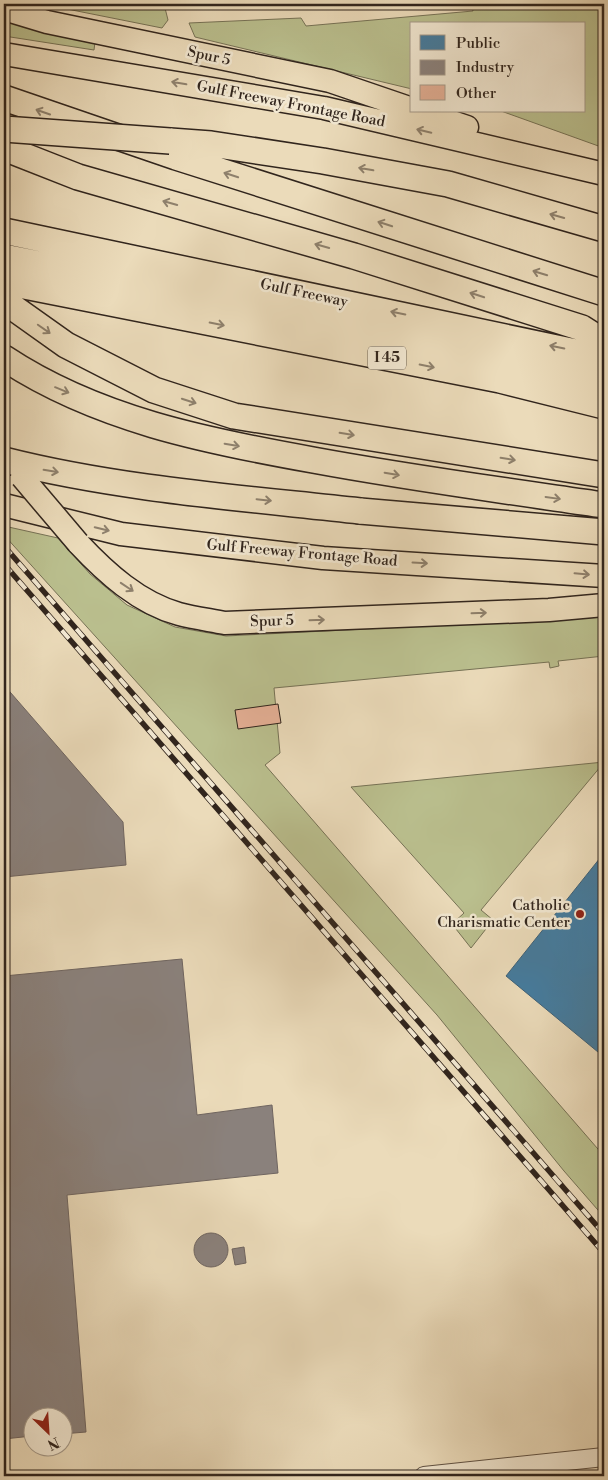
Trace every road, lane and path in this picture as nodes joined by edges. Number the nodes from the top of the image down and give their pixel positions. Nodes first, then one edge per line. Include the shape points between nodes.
1 (4, 9) edge
2 (4, 54) edge
3 (4, 98) edge
4 (410, 108) edge
5 (422, 112) edge
6 (4, 129) edge
7 (4, 148) edge
8 (598, 172) edge
9 (604, 229) edge
10 (4, 231) edge
11 (4, 258) edge
12 (4, 282) edge
13 (604, 292) edge
14 (4, 301) edge
15 (173, 303) junction
16 (604, 342) edge
17 (4, 358) edge
18 (604, 358) edge
19 (604, 381) edge
20 (604, 406) edge
21 (4, 456) edge
22 (4, 460) edge
23 (604, 475) edge
24 (4, 505) edge
25 (604, 505) edge
26 (604, 532) edge
27 (604, 576) edge
28 (604, 605) edge
29 (604, 1457) edge
30 (424, 1476) edge

1 - 4 main road, Spur 5 via 47,22 330,81
8 -> 2 main road, Gulf Freeway Frontage Road via 324,108
13 -> 3 highway via 176,157
5 - 8 main road
9 -> 6 highway, bridge via 448,184 323,161 211,144
16 -> 7 highway via 582,328 354,256 78,177
18 -> 10 highway, Gulf Freeway
11 - 15 highway, Gulf Freeway / I 45
12 - 15 highway, Gulf Freeway / I 45
14 -> 23 highway via 66,345 154,390 234,416
15 - 19 highway, Gulf Freeway / I 45 via 482,352
15 -> 20 highway, Gulf Freeway / I 45
17 -> 25 highway via 36,379 127,417 214,442 402,476
21 -> 28 main road, Spur 5, bridge via 106,573 141,596 178,614 225,623
22 -> 26 highway, bridge via 39,469 197,493
24 -> 27 main road, Gulf Freeway Frontage Road via 121,534 285,553
29 - 30 street

